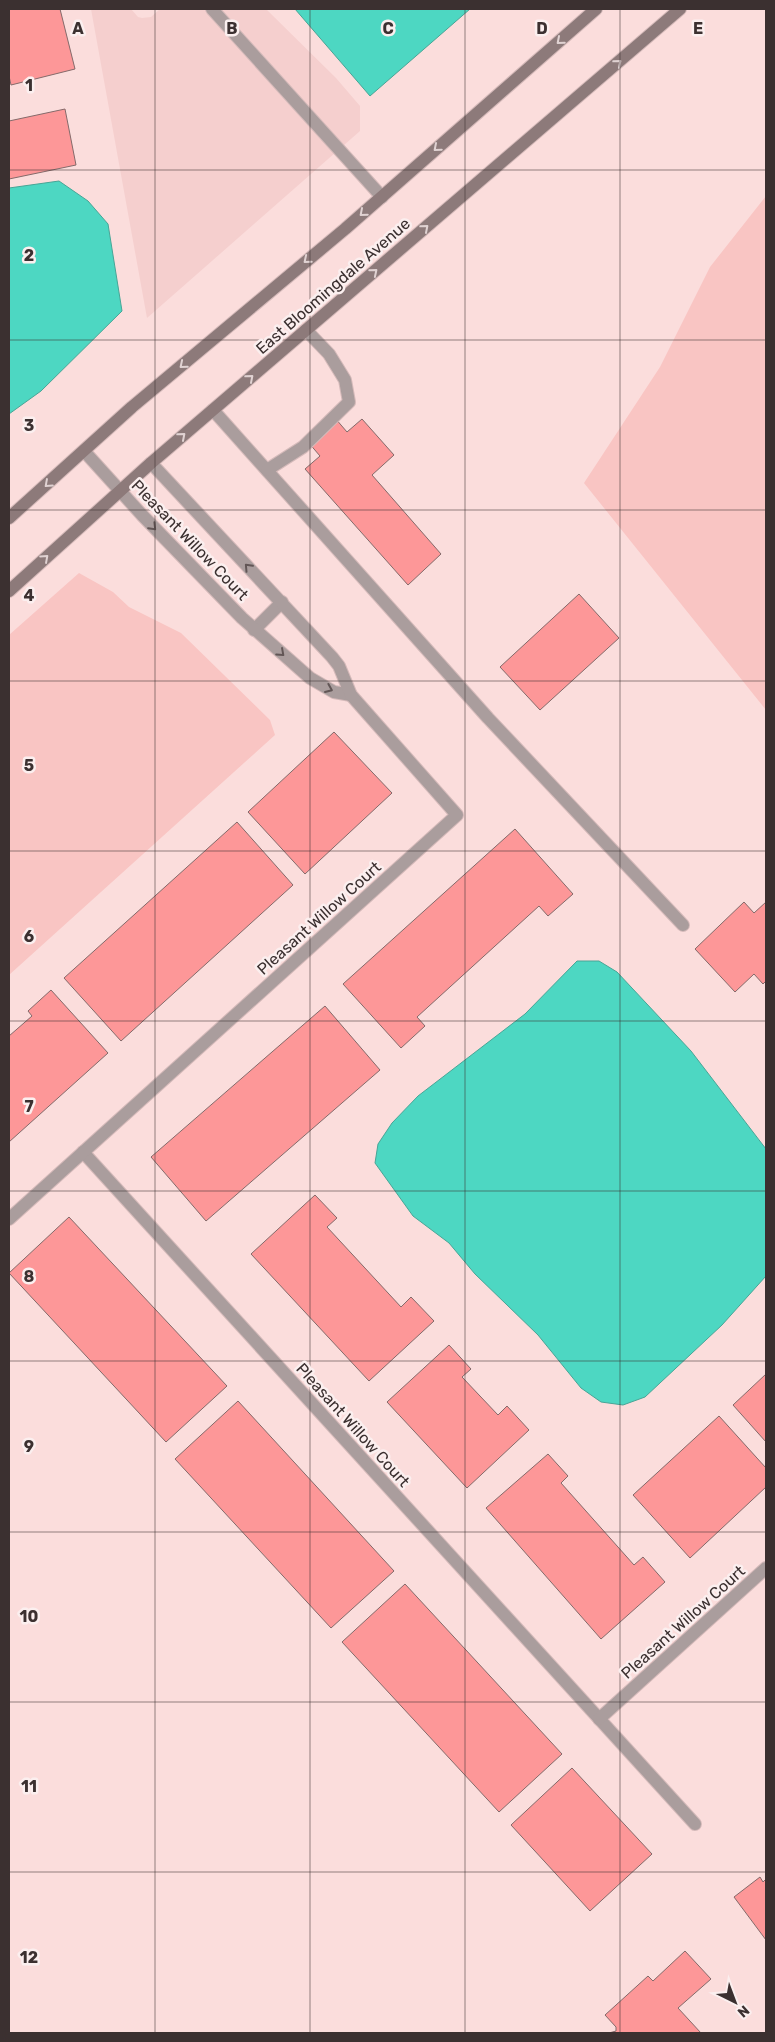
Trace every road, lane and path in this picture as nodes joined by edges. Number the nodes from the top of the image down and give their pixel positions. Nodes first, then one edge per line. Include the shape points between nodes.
1 (212, 9) edge
2 (596, 9) edge
3 (680, 9) edge
4 (382, 197) junction
5 (306, 330) junction
6 (213, 410) junction
7 (84, 451) junction
8 (151, 463) junction
9 (267, 470) junction
10 (120, 491) junction
11 (9, 518) edge
12 (9, 591) edge
13 (282, 602) junction
14 (254, 630) junction
15 (351, 695) junction
16 (683, 925) dead end
17 (83, 1152) junction
18 (9, 1219) edge
19 (766, 1568) edge
20 (599, 1719) junction
21 (695, 1824) dead end

1 - 4 street
2 -> 4 main road
5 -> 3 main road, East Bloomingdale Avenue
4 -> 7 main road
6 -> 5 main road, East Bloomingdale Avenue
5 - 9 street via 329,354 345,380 349,402 303,446
8 -> 6 main road, East Bloomingdale Avenue
6 - 9 street
7 - 10 street, Pleasant Willow Court
7 -> 11 main road
8 - 10 main road, East Bloomingdale Avenue
13 -> 8 street, Pleasant Willow Court
9 - 16 street via 488,718
12 -> 10 main road, East Bloomingdale Avenue
10 -> 14 street, Pleasant Willow Court
13 - 14 street
13 - 15 street, Pleasant Willow Court via 339,666
14 -> 15 street, Pleasant Willow Court via 310,678 334,692
15 - 17 street, Pleasant Willow Court via 457,815
17 - 18 street, Pleasant Willow Court
17 - 20 street, Pleasant Willow Court
19 - 20 street, Pleasant Willow Court
20 - 21 street, Pleasant Willow Court

